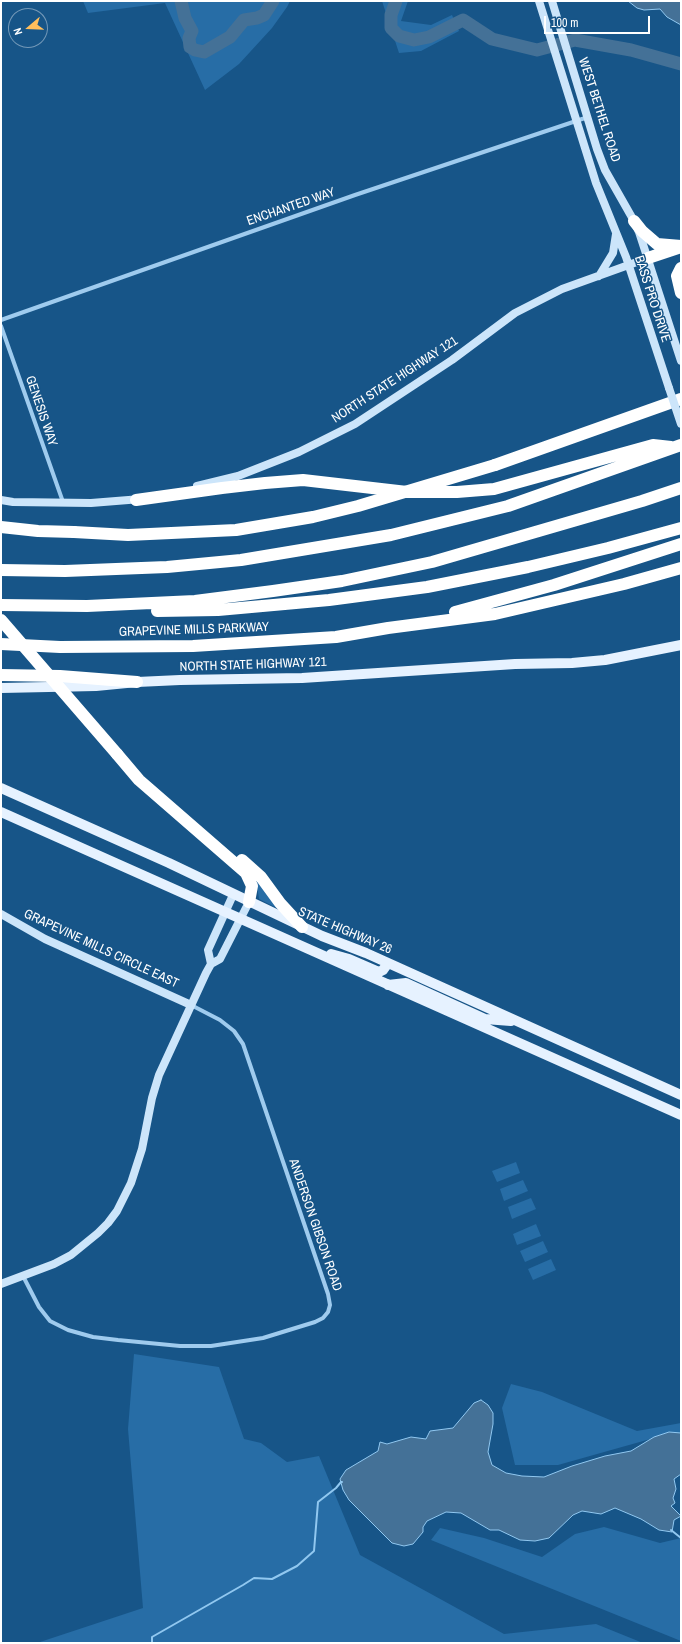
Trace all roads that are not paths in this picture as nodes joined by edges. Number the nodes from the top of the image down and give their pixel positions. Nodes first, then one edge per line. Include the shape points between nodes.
1 (539, 1) edge
2 (552, 1) edge
3 (589, 117) junction
4 (577, 121) junction
5 (596, 183) joint
6 (634, 221) junction
7 (616, 231) junction
8 (681, 247) edge
9 (648, 258) junction
10 (629, 266) junction
11 (681, 268) edge
12 (599, 276) junction
13 (681, 293) edge
14 (1, 320) edge
15 (1, 326) edge
16 (681, 361) edge
17 (681, 399) edge
18 (681, 424) edge
19 (679, 446) edge
20 (681, 488) edge
21 (1, 500) edge
22 (136, 500) junction
23 (63, 503) junction
24 (1, 527) edge
25 (681, 528) edge
26 (681, 544) edge
27 (681, 568) edge
28 (1, 570) edge
29 (1, 605) edge
30 (116, 605) junction
31 (1, 620) edge
32 (388, 628) junction
33 (1, 644) edge
34 (681, 644) edge
35 (1, 675) edge
36 (137, 682) junction
37 (1, 688) edge
38 (1, 788) edge
39 (1, 812) edge
40 (197, 828) junction
41 (233, 895) junction
42 (249, 902) junction
43 (225, 913) junction
44 (1, 914) edge
45 (240, 919) junction
46 (302, 927) junction
47 (317, 954) junction
48 (388, 963) junction
49 (211, 964) junction
50 (388, 985) junction
51 (191, 1005) junction
52 (515, 1021) junction
53 (681, 1095) edge
54 (681, 1115) edge
55 (23, 1276) junction
56 (1, 1284) edge

1 - 4 main road, WEST BETHEL ROAD
2 - 3 main road, WEST BETHEL ROAD
3 - 4 street, ENCHANTED WAY
3 - 6 main road, WEST BETHEL ROAD via 605,170
4 - 5 main road, WEST BETHEL ROAD
4 - 14 street, ENCHANTED WAY via 348,197
5 - 7 main road, BASS PRO DRIVE
6 - 8 highway via 657,244
6 - 9 main road, BASS PRO DRIVE
7 - 10 main road, BASS PRO DRIVE
7 - 12 main road via 614,253
8 - 9 highway
9 - 10 main road, NORTH STATE HIGHWAY 121
9 - 16 main road, BASS PRO DRIVE
10 - 12 main road, NORTH STATE HIGHWAY 121
10 - 18 main road, BASS PRO DRIVE, bridge
11 - 13 highway via 677,276
12 - 22 main road, NORTH STATE HIGHWAY 121 via 562,289 515,313 452,360 355,424 299,452 238,476
15 - 23 street, GENESIS WAY
17 - 24 highway, bridge via 495,465 313,517 236,530 128,535
19 - 22 highway via 653,445 494,489 464,492 407,492 303,480
19 - 28 highway via 508,506 391,535 241,560 66,571
20 - 30 highway via 432,562 342,581 195,601
21 - 23 main road, NORTH STATE HIGHWAY 121
22 - 23 main road, NORTH STATE HIGHWAY 121
25 - 30 highway via 528,567 427,587 218,610 156,611
26 - 32 highway via 478,607
27 - 32 highway via 495,614
29 - 30 highway
31 - 40 highway, bridge via 139,780
32 - 33 highway, GRAPEVINE MILLS PARKWAY via 336,637 193,646
34 - 36 main road, NORTH STATE HIGHWAY 121 via 605,660 572,663 515,664 302,678
35 - 36 highway via 60,676
36 - 37 main road, NORTH STATE HIGHWAY 121 via 96,686
38 - 41 main road, STATE HIGHWAY 26
39 - 43 main road
40 - 42 highway via 246,873 252,886
40 - 46 highway via 253,869
41 - 42 main road, STATE HIGHWAY 26
41 - 43 main road
42 - 45 main road
42 - 46 main road, STATE HIGHWAY 26
43 - 45 main road
43 - 49 main road via 208,950
44 - 51 main road, GRAPEVINE MILLS CIRCLE EAST via 45,939
45 - 47 main road
45 - 49 main road via 220,959
46 - 48 main road, STATE HIGHWAY 26
47 - 48 main road via 338,956 379,972
47 - 50 main road
48 - 52 main road, STATE HIGHWAY 26
49 - 51 main road
50 - 52 main road via 406,983 485,1019
50 - 54 main road
51 - 55 main road via 159,1075 142,1149 131,1183 117,1211 98,1233 71,1254 54,1264
51 - 55 street, ANDERSON GIBSON ROAD via 220,1020 234,1031 243,1044 328,1294 328,1312 315,1322 263,1338 211,1346 118,1340 93,1337 68,1330 50,1321 39,1307
52 - 53 main road, STATE HIGHWAY 26
55 - 56 main road

